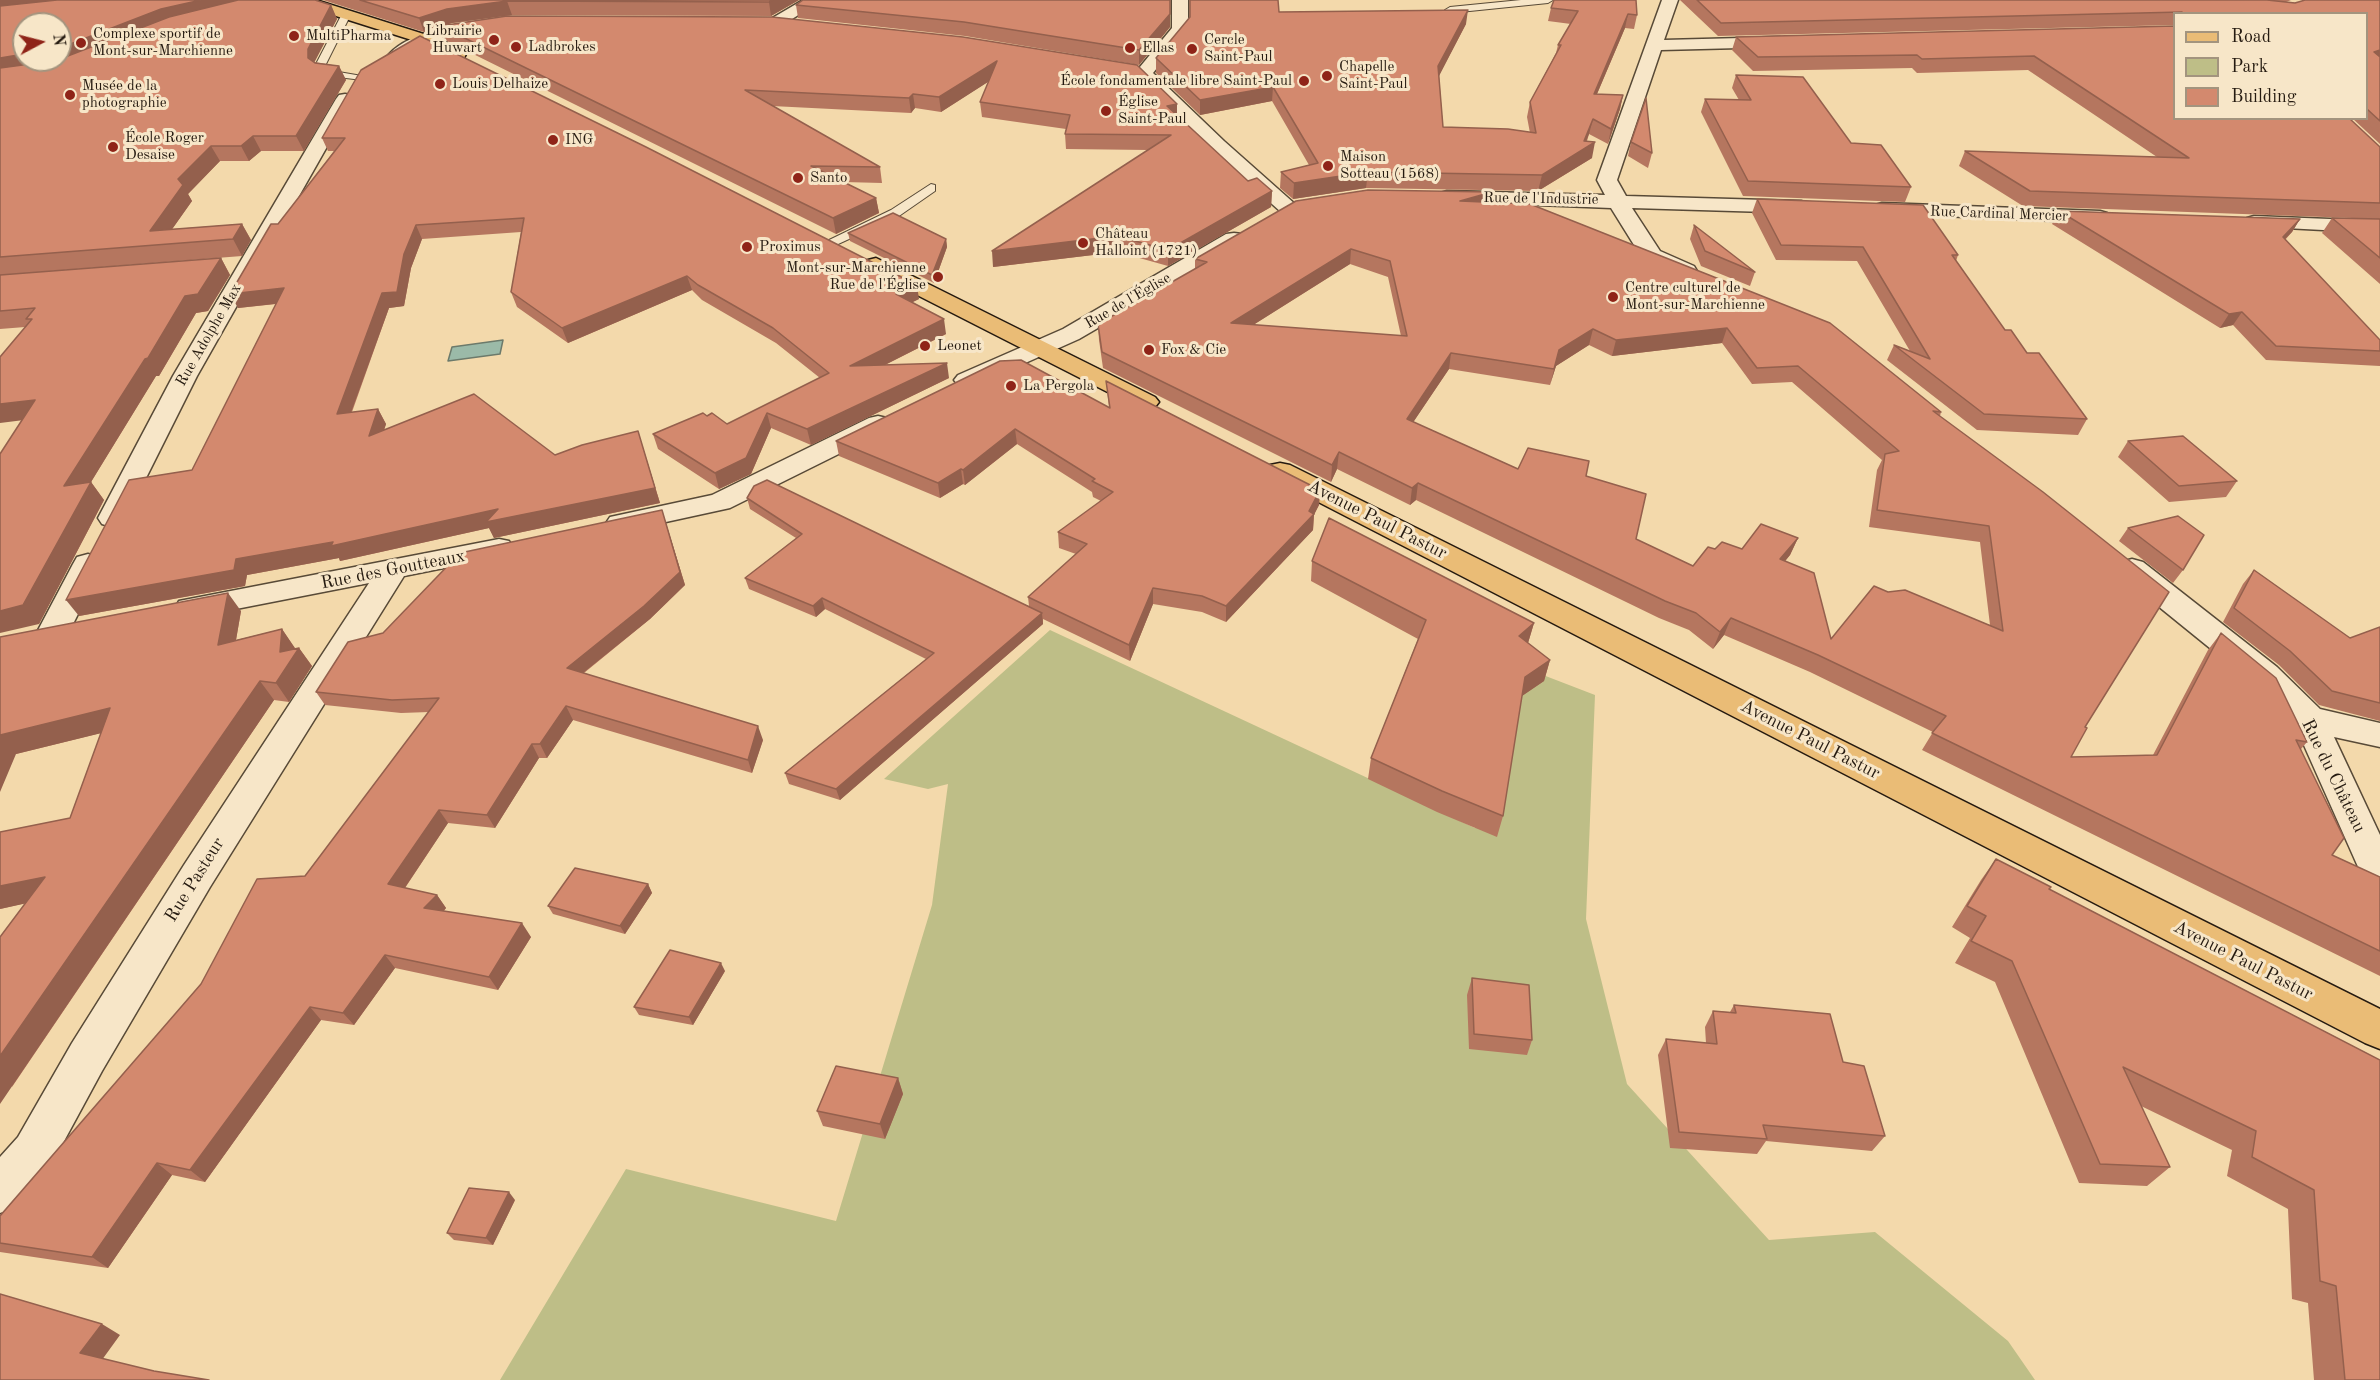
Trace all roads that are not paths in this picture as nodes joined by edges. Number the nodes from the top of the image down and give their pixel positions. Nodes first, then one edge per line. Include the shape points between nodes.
1 (300, 0) edge
2 (814, 0) edge
3 (1180, 0) edge
4 (1548, 0) edge
5 (1670, 0) edge
6 (1450, 10) edge
7 (346, 14) junction
8 (502, 23) edge
9 (798, 25) edge
10 (424, 39) junction
11 (1795, 41) edge
12 (1653, 45) junction
13 (476, 64) edge
14 (358, 78) junction
15 (931, 188) dead end
16 (1425, 197) edge
17 (1618, 200) junction
18 (1823, 207) edge
19 (1858, 209) edge
20 (2119, 218) edge
21 (2238, 222) edge
22 (2380, 227) edge
23 (822, 237) joint
24 (1705, 278) edge
25 (1039, 348) junction
26 (946, 391) edge
27 (903, 412) edge
28 (1168, 413) edge
29 (1253, 457) edge
30 (592, 529) edge
31 (521, 544) edge
32 (2115, 555) edge
33 (392, 571) junction
34 (158, 614) edge
35 (87, 627) edge
36 (52, 634) junction
37 (21, 641) edge
38 (2309, 719) junction
39 (2380, 735) edge
40 (2380, 876) edge
41 (2380, 1030) edge
42 (0, 1191) edge

1 - 7 main road
2 - 9 street via 769,22
3 - 25 street, Rue de l'Église via 1180,29 1139,72 1217,145 1299,206 1262,223 1071,334
4 - 6 lane
5 - 12 street, Rue de l'Industrie
7 - 10 main road
7 - 14 lane via 321,64 322,72
8 - 10 street
10 - 13 main road
10 - 14 street, Rue Adolphe Max
11 - 12 street
12 - 17 street, Rue de l'Industrie via 1607,180
14 - 36 street, Rue Adolphe Max via 238,265
15 - 23 lane via 895,213
16 - 17 street, Rue de l'Industrie
17 - 18 street
17 - 24 street via 1652,256
19 - 20 street, Rue Cardinal Mercier
21 - 22 street
23 - 25 main road
25 - 26 street
25 - 28 main road
27 - 30 street via 720,502
29 - 41 main road, Avenue Paul Pastur
31 - 33 street, Rue des Goutteaux
32 - 38 street, Rue du Château via 2265,675
33 - 34 street, Rue des Goutteaux
33 - 42 street, Rue Pasteur via 197,876 34,1152
35 - 36 street
36 - 37 street
38 - 39 street
38 - 40 street, Rue du Château

